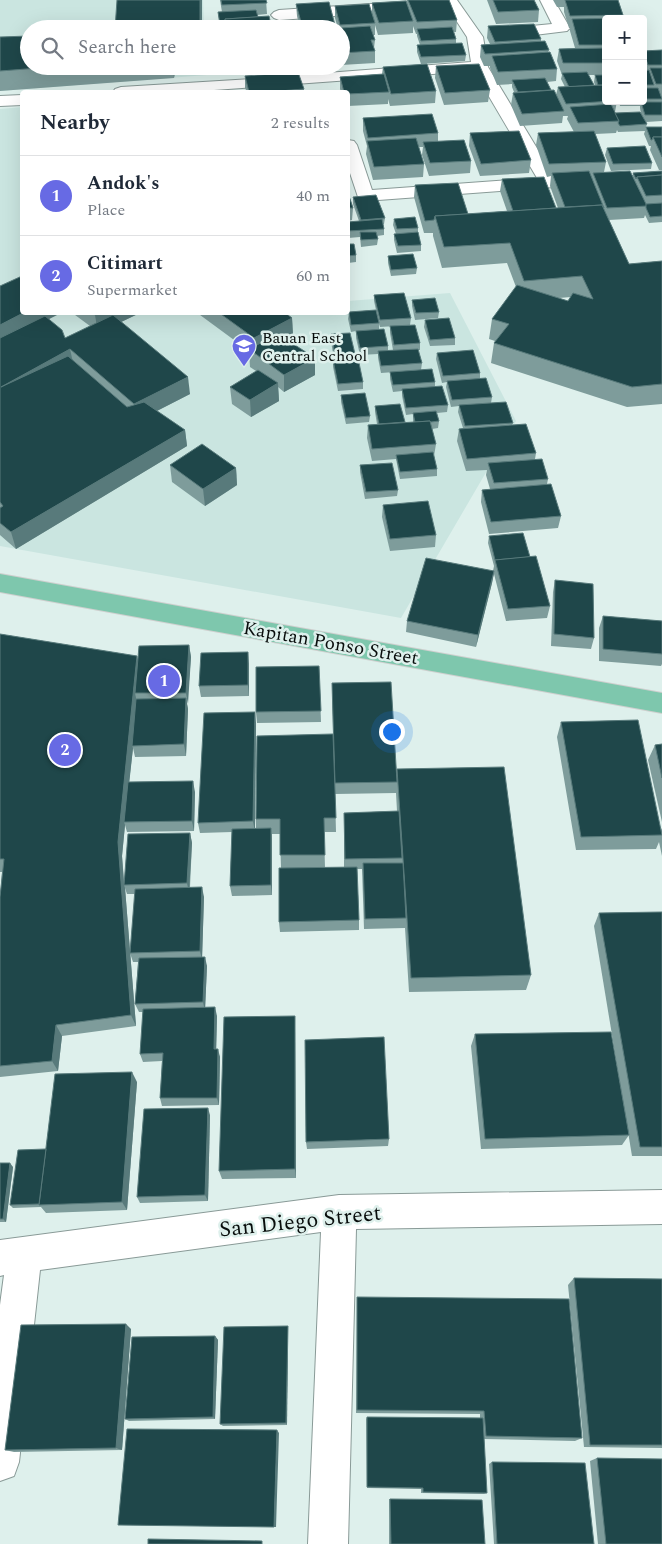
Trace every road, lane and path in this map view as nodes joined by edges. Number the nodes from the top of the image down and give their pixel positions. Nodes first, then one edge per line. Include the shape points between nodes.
1 (548, 0) edge
2 (279, 14) edge
3 (475, 37) junction
4 (480, 67) junction
5 (274, 75) edge
6 (297, 75) edge
7 (322, 85) edge
8 (139, 90) edge
9 (20, 100) edge
10 (0, 102) edge
11 (350, 150) edge
12 (0, 584) edge
13 (662, 703) edge
14 (662, 1206) edge
15 (339, 1212) junction
16 (12, 1256) edge
17 (0, 1462) edge
18 (328, 1544) edge

1 - 3 street via 562,28
2 - 3 street via 452,3
3 - 4 street
4 - 7 street
4 - 11 street via 549,182 365,196
5 - 8 street
6 - 7 street
9 - 10 street
12 - 13 main road, Kapitan Ponso Street via 173,612
14 - 15 street, San Diego Street
15 - 16 street, San Diego Street
15 - 18 street
16 - 17 street

